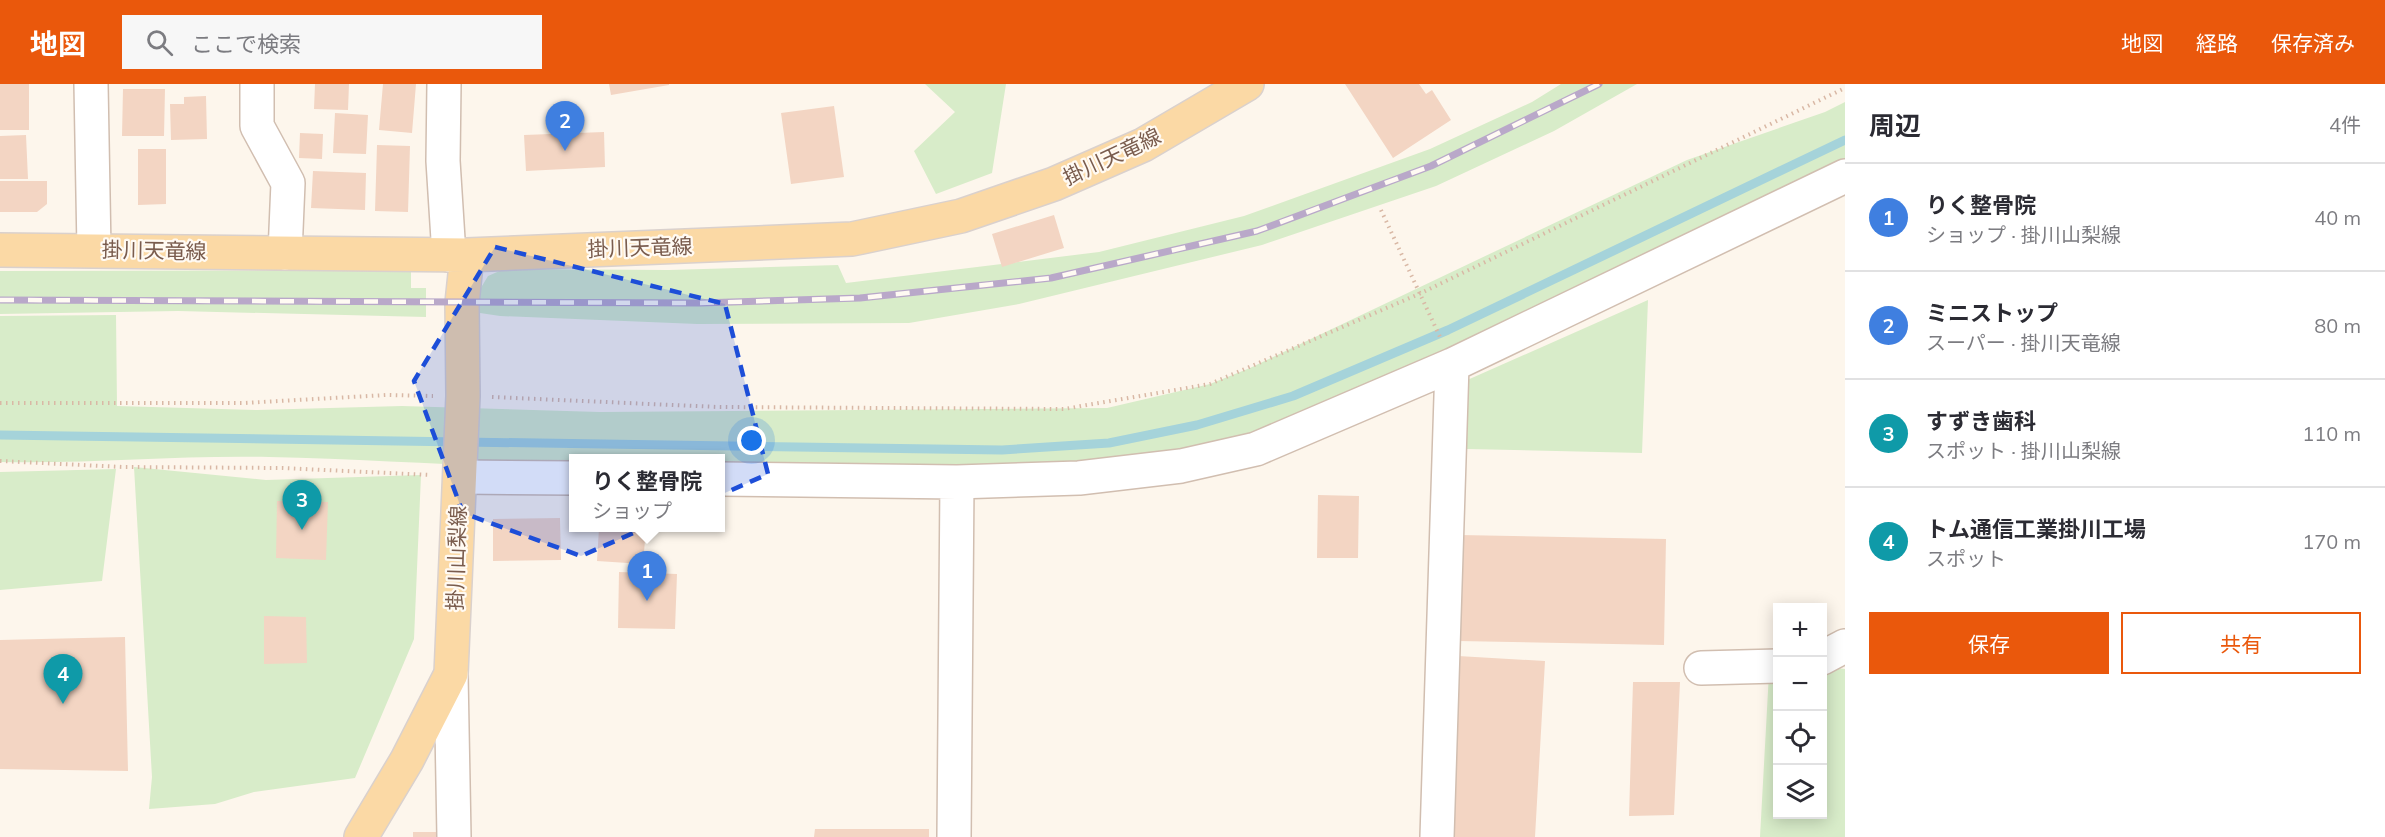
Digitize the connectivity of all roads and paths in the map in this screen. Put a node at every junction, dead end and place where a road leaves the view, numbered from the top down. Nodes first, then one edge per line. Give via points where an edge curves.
1 (92, 84) edge
2 (257, 84) edge
3 (444, 84) edge
4 (1246, 84) edge
5 (1845, 88) edge
6 (1845, 176) edge
7 (1381, 210) dead end
8 (0, 250) edge
9 (94, 250) junction
10 (285, 253) junction
11 (458, 255) junction
12 (1420, 296) junction
13 (1446, 351) junction
14 (462, 399) junction
15 (0, 403) edge
16 (0, 461) edge
17 (460, 472) junction
18 (569, 478) edge
19 (725, 479) edge
20 (957, 482) junction
21 (1845, 646) edge
22 (1824, 657) edge
23 (1773, 666) edge
24 (1701, 668) dead end
25 (451, 674) junction
26 (361, 837) edge
27 (454, 837) edge
28 (954, 837) edge
29 (1437, 837) edge

1 - 9 street
2 - 10 street via 257,126 288,183
3 - 11 street via 443,161
4 - 11 main road, 掛川天竜線 via 1143,145 1053,184 962,216 852,239
5 - 12 path
6 - 13 street
7 - 12 path
8 - 9 main road, 掛川天竜線
9 - 10 main road, 掛川天竜線
10 - 11 main road, 掛川天竜線
11 - 14 main road, 掛川山梨線
12 - 13 path
12 - 14 path via 1210,384 1064,409 718,407
13 - 20 street via 1256,449 1181,466 1079,478
13 - 29 street
14 - 15 path via 386,395 244,403
14 - 17 main road, 掛川山梨線
16 - 17 path
17 - 18 street
17 - 25 main road, 掛川山梨線
19 - 20 street
20 - 28 street
21 - 22 street
23 - 24 street
25 - 26 main road, 掛川山梨線 via 407,760
25 - 27 street

